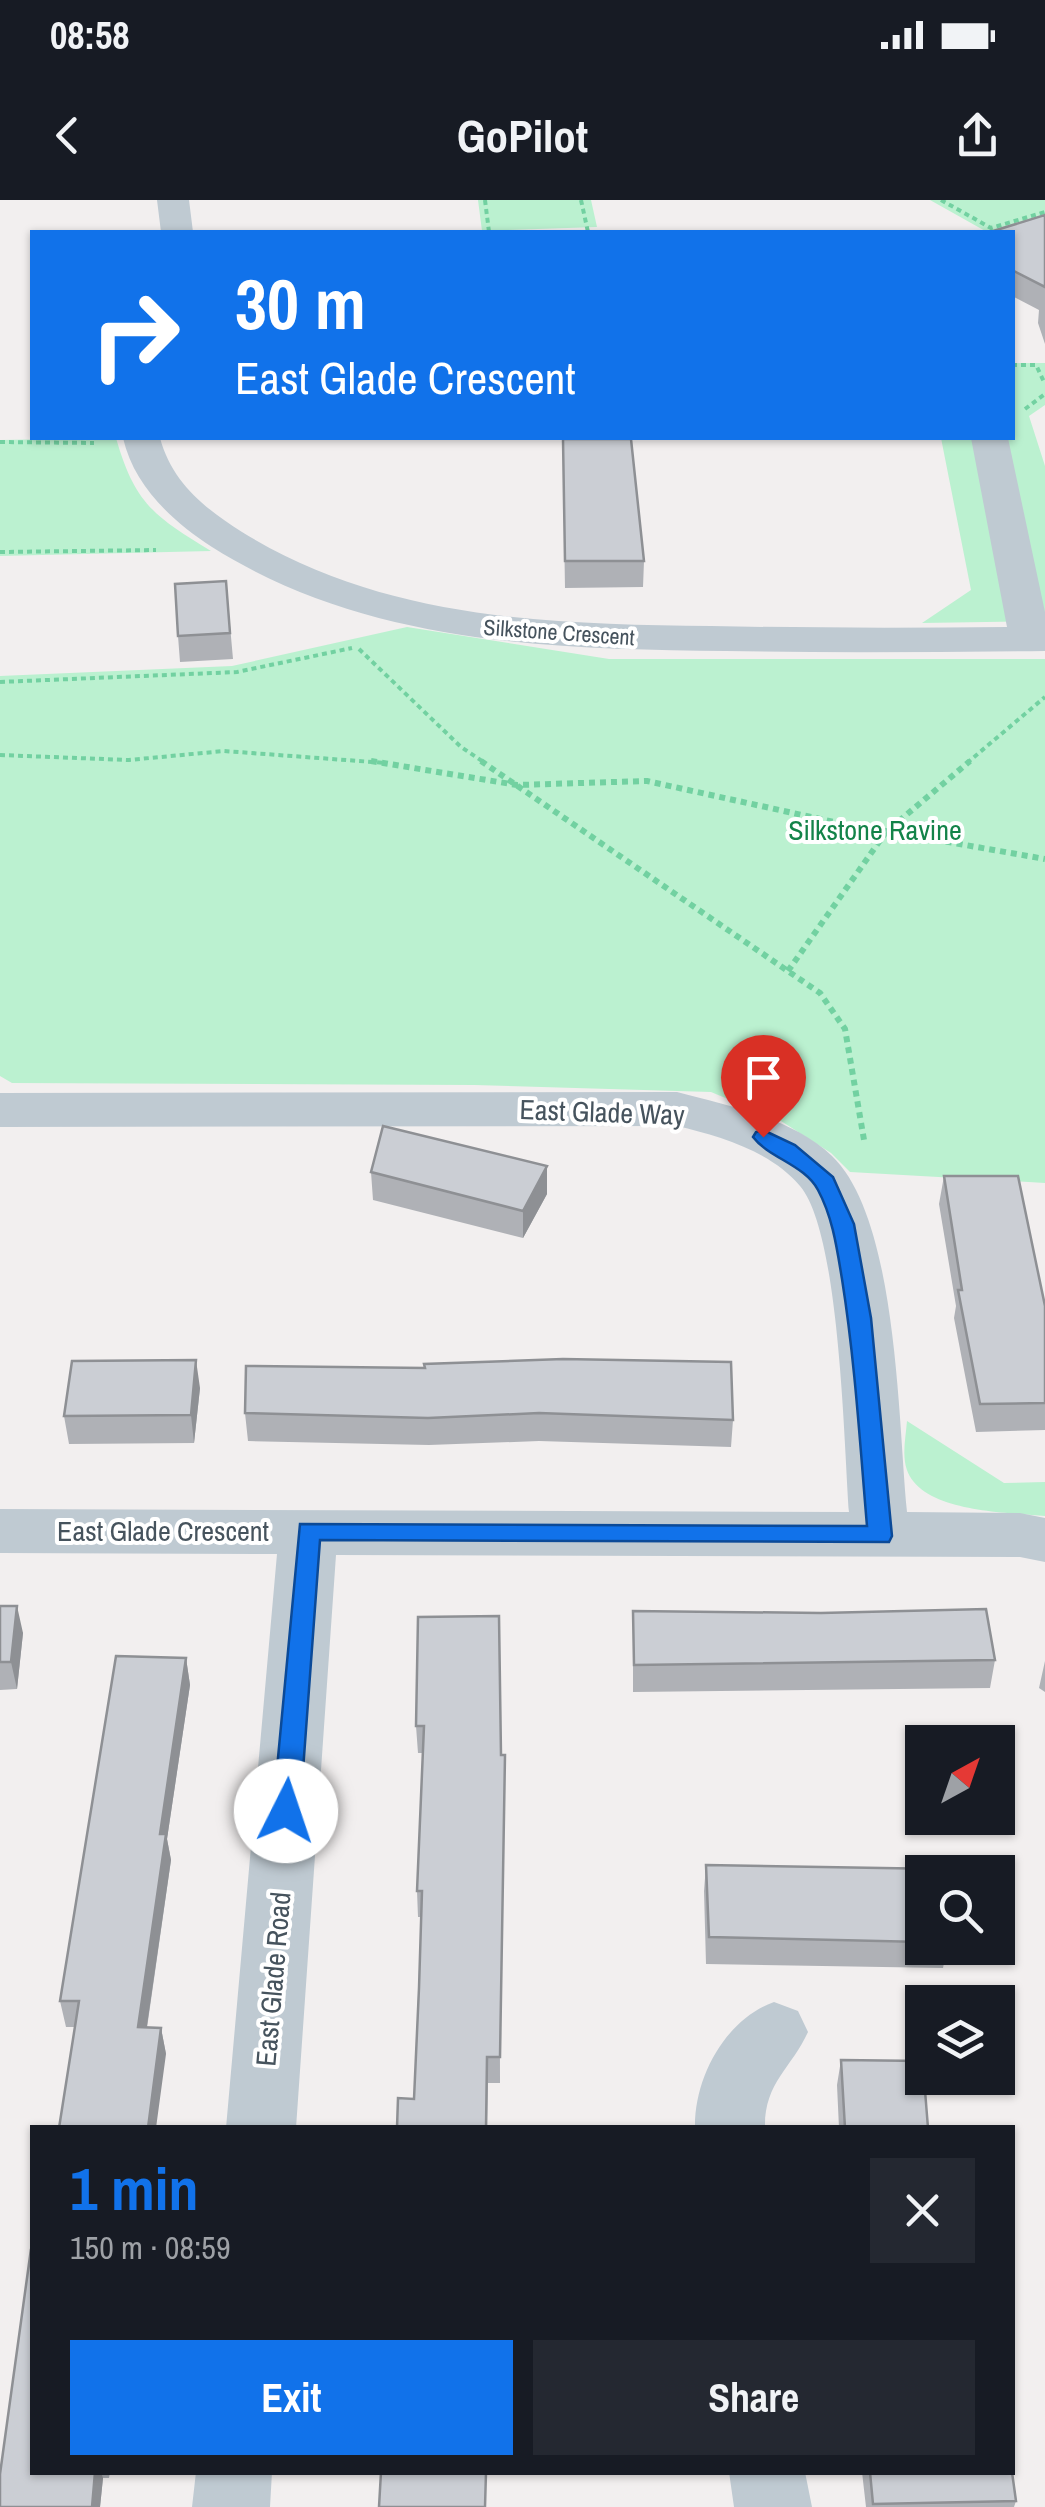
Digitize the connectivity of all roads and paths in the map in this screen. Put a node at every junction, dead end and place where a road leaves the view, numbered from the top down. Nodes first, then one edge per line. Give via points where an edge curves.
1 (172, 200) edge
2 (485, 200) edge
3 (581, 200) edge
4 (941, 200) edge
5 (1045, 212) edge
6 (177, 230) edge
7 (490, 230) edge
8 (588, 230) edge
9 (1015, 365) edge
10 (1045, 384) edge
11 (142, 440) edge
12 (990, 440) edge
13 (0, 442) edge
14 (237, 548) junction
15 (0, 552) edge
16 (344, 596) junction
17 (460, 624) junction
18 (1037, 640) edge
19 (356, 647) junction
20 (0, 682) edge
21 (1045, 697) edge
22 (0, 755) edge
23 (517, 784) junction
24 (886, 832) junction
25 (1045, 859) edge
26 (788, 971) junction
27 (0, 1110) edge
28 (866, 1155) dead end
29 (0, 1531) edge
30 (308, 1531) junction
31 (880, 1536) junction
32 (1045, 1540) edge
33 (774, 2032) dead end
34 (262, 2125) edge
35 (730, 2125) edge
36 (234, 2475) edge
37 (768, 2475) edge
38 (232, 2507) edge
39 (774, 2507) edge

1 - 6 street
2 - 7 path
3 - 8 path
4 - 5 path via 991,228
9 - 10 path via 1036,365
11 - 13 path
11 - 14 street, Silkstone Crescent via 179,502
12 - 18 street
14 - 15 path
14 - 16 street, Silkstone Crescent
16 - 17 street, Silkstone Crescent
16 - 19 path
17 - 18 street, Silkstone Crescent via 615,638
17 - 19 path
19 - 20 path via 236,672
19 - 23 path via 462,747
21 - 24 path
22 - 23 path via 129,760 224,751 367,760
23 - 24 path via 647,781
23 - 26 path
24 - 25 path
24 - 26 path
26 - 28 path via 820,993 845,1029
27 - 31 street, East Glade Way via 677,1110 739,1124 826,1182 844,1224 860,1318
29 - 30 street, East Glade Crescent
30 - 31 street, East Glade Crescent
30 - 34 street, East Glade Road
31 - 32 street, East Glade Crescent
33 - 35 street via 738,2072
36 - 38 street
37 - 39 street

